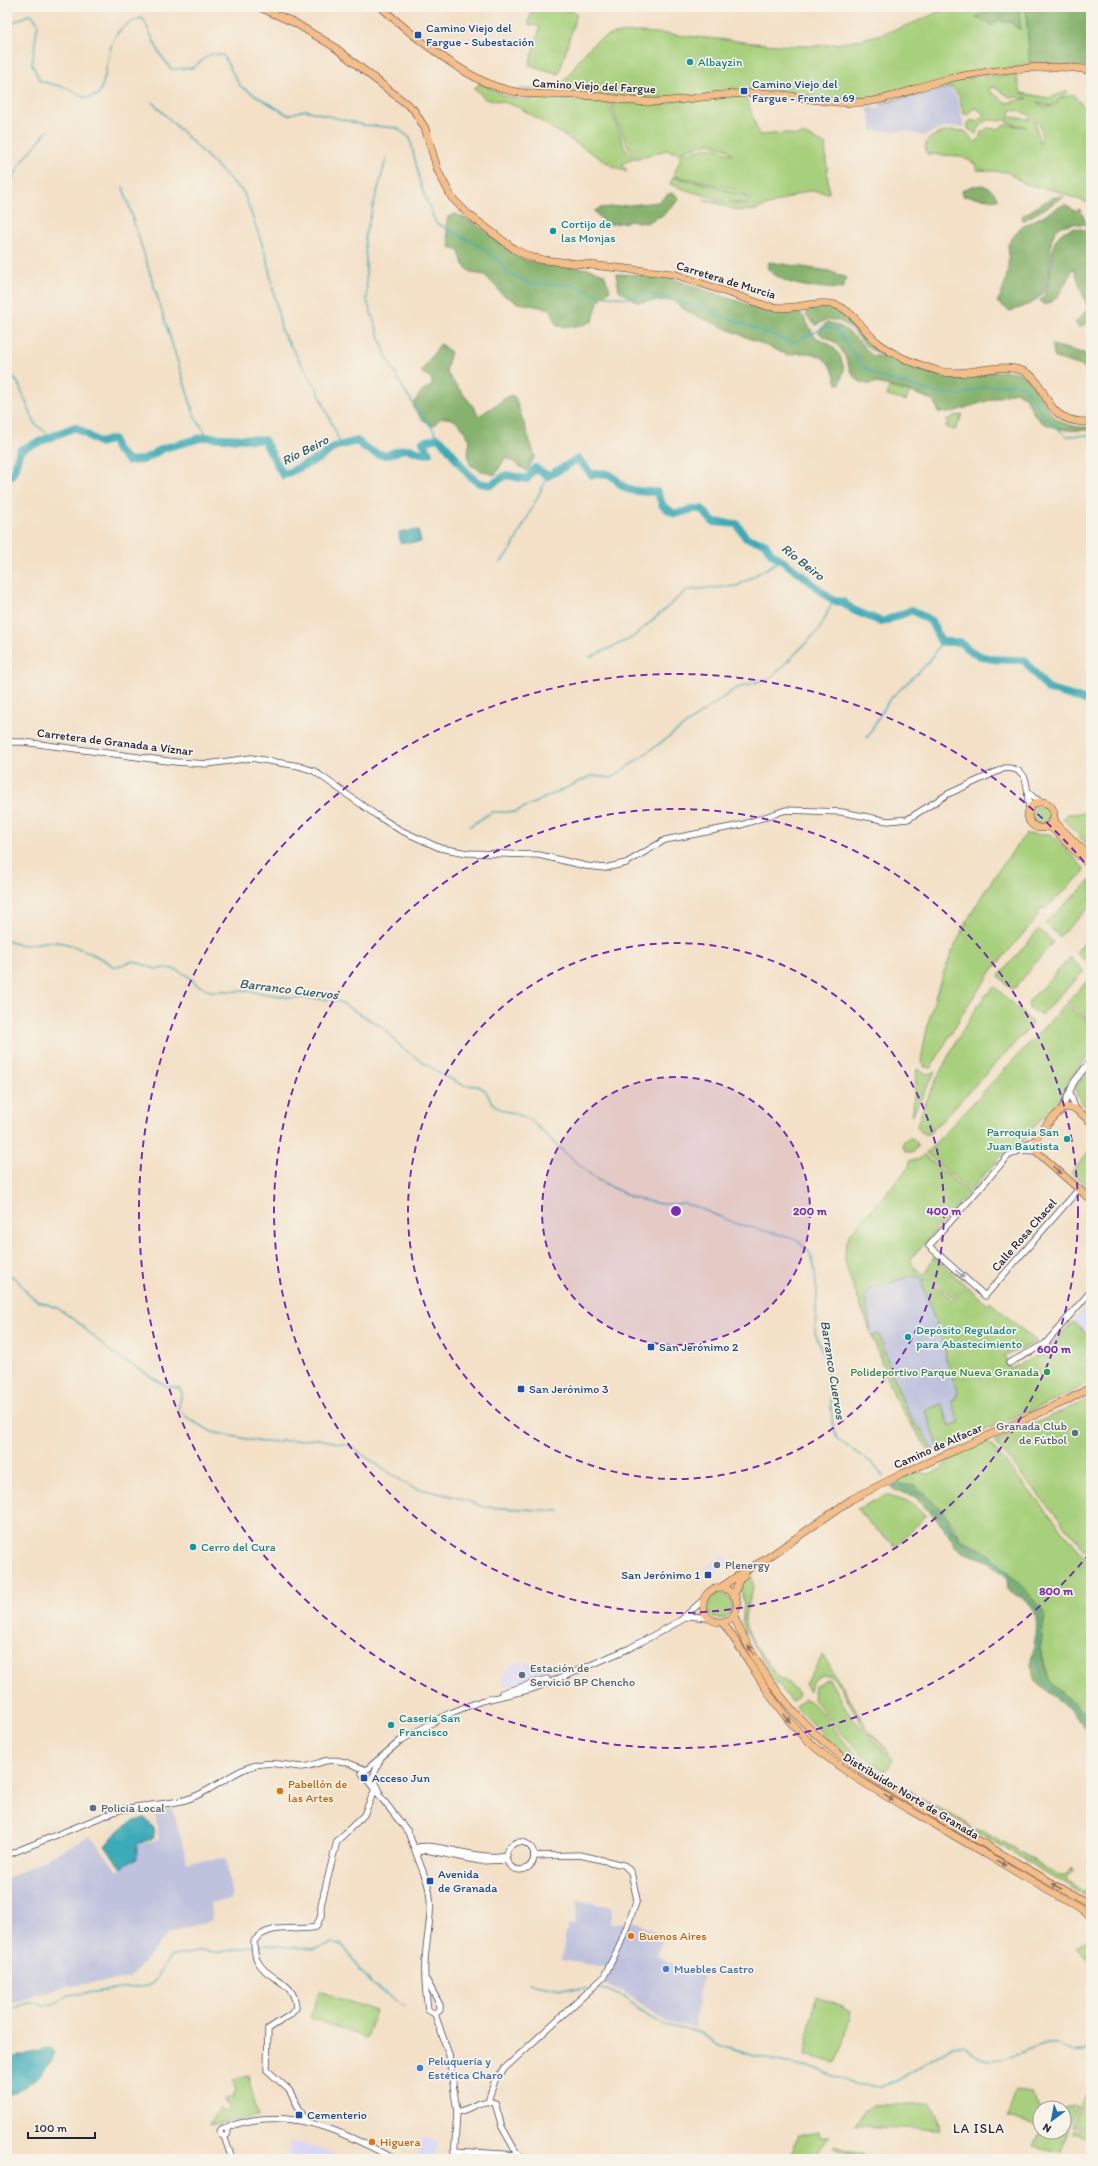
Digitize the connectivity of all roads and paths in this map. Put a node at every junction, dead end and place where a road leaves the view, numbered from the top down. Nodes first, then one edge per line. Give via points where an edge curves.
1 (259, 7) edge
2 (381, 7) edge
3 (1091, 72) edge
4 (1091, 422) edge
5 (7, 742) edge
6 (1028, 792) junction
7 (1040, 801) junction
8 (1029, 808) junction
9 (1054, 818) junction
10 (1048, 826) junction
11 (1091, 858) edge
12 (1091, 867) edge
13 (1091, 1060) edge
14 (1070, 1093) junction
15 (1075, 1108) junction
16 (1062, 1109) junction
17 (1091, 1122) edge
18 (1036, 1139) junction
19 (1020, 1150) junction
20 (1036, 1151) junction
21 (1079, 1189) junction
22 (1091, 1200) edge
23 (1091, 1291) edge
24 (1009, 1363) dead end
25 (1091, 1387) edge
26 (746, 1572) junction
27 (720, 1588) junction
28 (734, 1596) junction
29 (703, 1600) junction
30 (734, 1615) junction
31 (708, 1618) junction
32 (682, 1619) junction
33 (723, 1623) junction
34 (369, 1774) junction
35 (375, 1789) junction
36 (381, 1796) junction
37 (416, 1850) junction
38 (7, 1855) edge
39 (534, 1856) junction
40 (507, 1857) junction
41 (1091, 1905) edge
42 (1091, 1915) edge
43 (424, 1975) junction
44 (437, 2003) junction
45 (429, 2005) junction
46 (435, 2014) junction
47 (488, 2101) junction
48 (457, 2112) junction
49 (306, 2121) junction
50 (454, 2151) junction
51 (519, 2157) edge
52 (232, 2159) edge
53 (395, 2159) edge
54 (454, 2159) edge

1 - 4 main road, Carretera de Murcia via 295,23 333,46 413,109 425,128 438,171 452,198 468,214 522,253 544,260 674,274 767,306 781,308 835,305 852,316 877,342 896,354 947,373 1004,368 1025,371 1036,381 1047,401 1058,413 1073,421
2 - 3 main road, Camino Viejo del Fargue via 428,46 480,79 503,89 523,93 589,95 652,102 753,93 851,103 889,98 962,76 1059,67 1081,68
5 - 6 street, Carretera de Granada a Víznar via 176,762 207,764 251,758 299,766 314,771 376,816 400,830 440,848 467,853 550,856 595,867 626,863 665,840 742,825 786,810 842,812 888,821 908,819 948,794 1005,768 1014,768 1021,772 1027,783
6 - 7 street
6 - 8 street
7 - 8 main road
7 - 9 main road via 1052,806
8 - 10 main road via 1027,816 1030,823 1038,828
9 - 10 main road
9 - 11 main road
10 - 12 main road
13 - 14 street via 1077,1076
14 - 15 street
14 - 16 street
15 - 16 main road
15 - 17 main road
16 - 18 main road
18 - 19 street
18 - 20 main road
19 - 20 street
19 -> 21 street, Calle Rosa Chacel via 1008,1156 929,1246 985,1296
20 -> 21 main road
21 - 22 main road
23 - 24 street via 1045,1344
25 - 26 main road, Camino de Alfacar via 1066,1401 881,1484 839,1507
26 - 27 main road, Camino de Alfacar
26 - 28 main road via 739,1580
27 - 28 main road via 726,1589
27 - 29 main road via 708,1592
28 - 30 main road via 737,1605
29 - 31 main road via 703,1610
29 - 32 street
30 - 33 main road
41 -> 30 main road, Distribuidor Norte de Granada via 888,1788 829,1748 809,1730 775,1690 738,1628
31 - 32 street via 695,1616
31 - 33 main road
32 - 34 street via 630,1648 561,1677 514,1689 436,1719 400,1741
33 -> 42 main road, Distribuidor Norte de Granada via 781,1710 801,1734 822,1753 886,1796
34 - 35 street
34 - 36 street
34 - 38 street via 345,1762 332,1760 307,1767 259,1764 246,1768 193,1797 130,1807
35 - 36 street
35 - 49 street via 364,1815 337,1841 316,1927 270,1930 260,1933 254,1941 254,1953 263,1969 291,1990 296,1998 296,2008 268,2029 267,2070 288,2090
36 - 37 street via 408,1832
37 - 40 street via 481,1861
37 - 43 street via 430,1891
39 - 40 street via 530,1847 521,1843 512,1846
39 - 40 street via 532,1864 523,1870 514,1869
39 - 47 street via 580,1855 622,1864 631,1872 637,1900 619,1947 603,1978 504,2068 495,2080
43 - 44 street
43 - 45 street
44 - 45 street via 432,2002
44 - 46 street via 440,2010
45 - 46 street via 430,2012
46 - 48 street via 449,2055
47 - 48 street
47 - 51 street via 495,2103 502,2127
48 - 50 street
49 - 52 street via 261,2119 233,2125 226,2129 228,2133 224,2136
49 - 53 street
50 - 51 street
50 - 54 street

